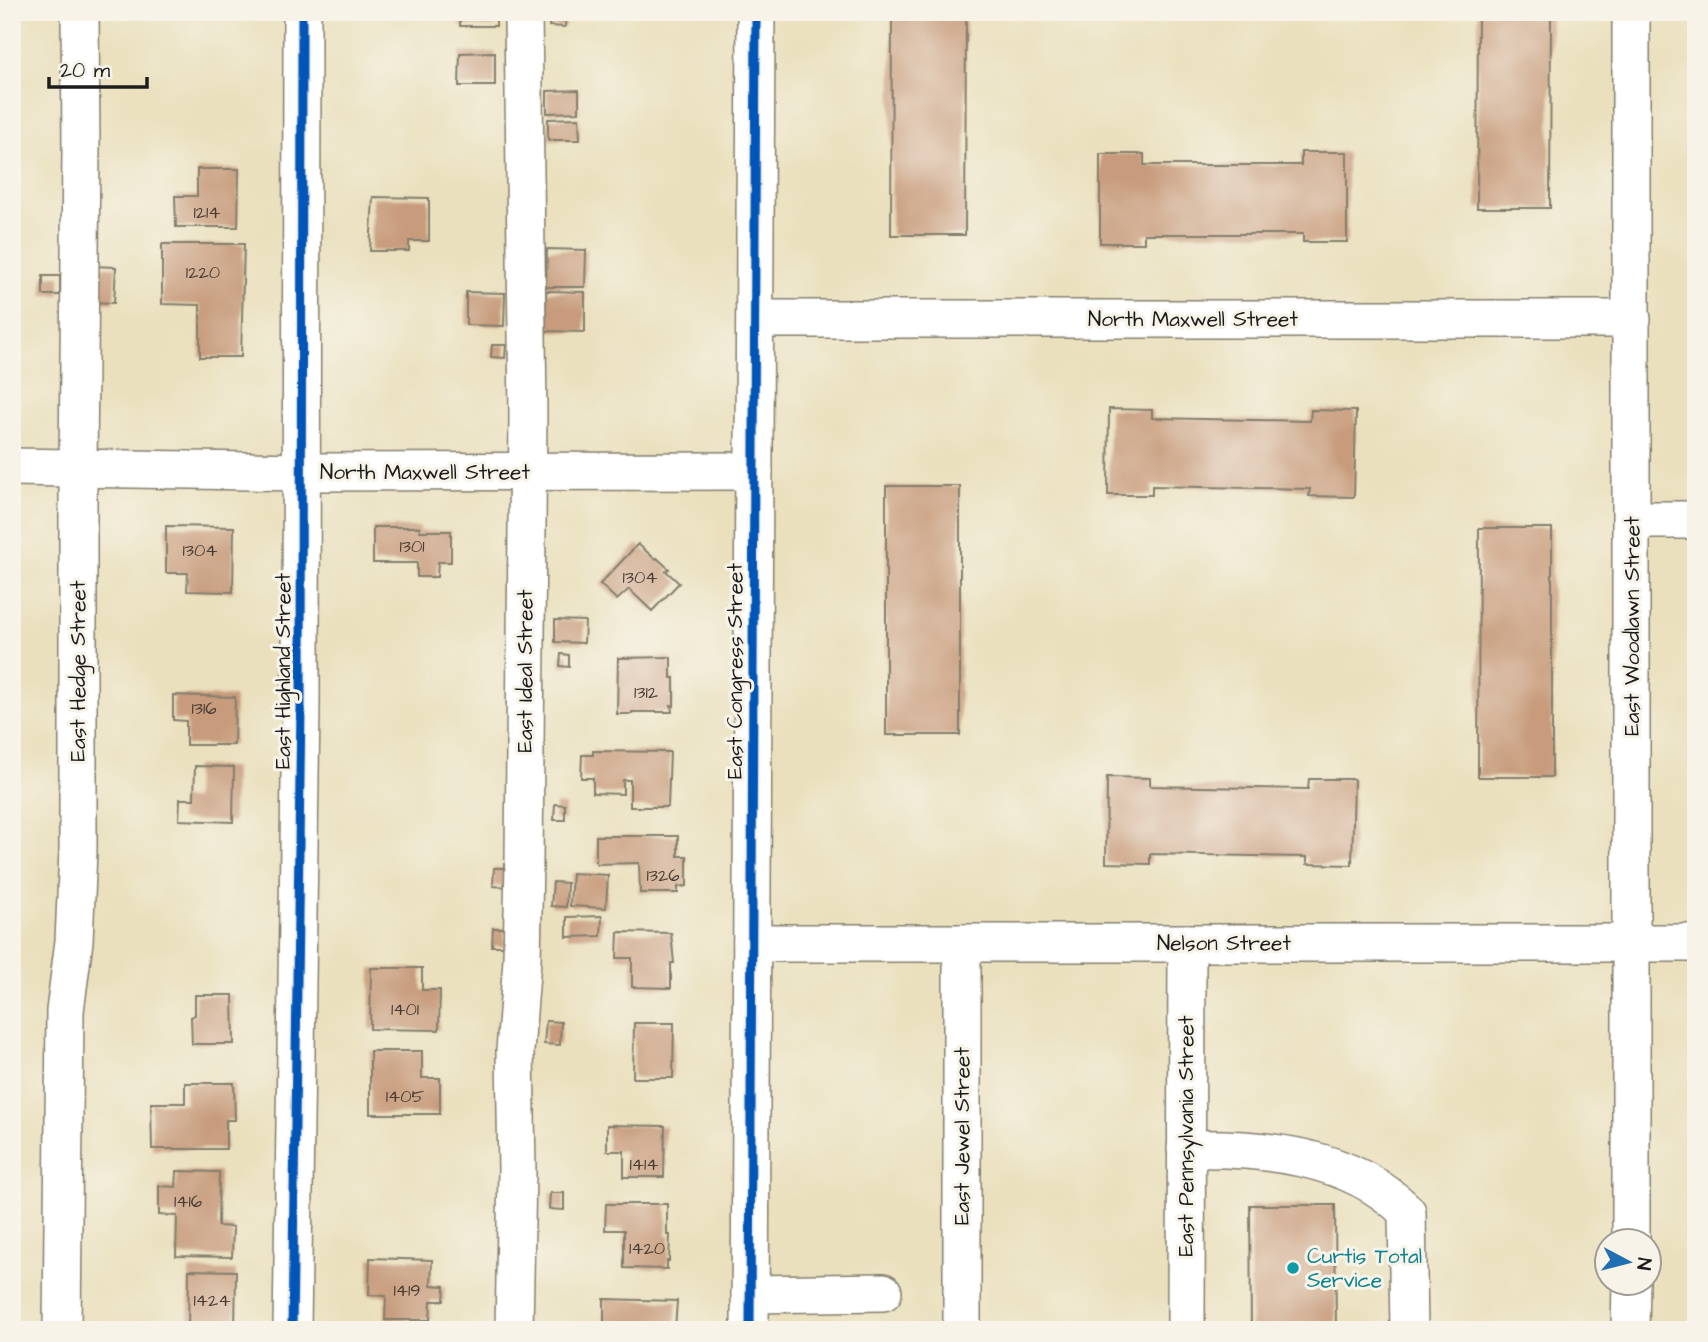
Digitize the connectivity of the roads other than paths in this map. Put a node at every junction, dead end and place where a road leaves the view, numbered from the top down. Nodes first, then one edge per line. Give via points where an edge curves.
1 (80, 12) edge
2 (302, 12) edge
3 (523, 12) edge
4 (756, 12) edge
5 (1631, 12) edge
6 (755, 319) junction
7 (1632, 319) junction
8 (12, 467) edge
9 (78, 467) junction
10 (526, 471) junction
11 (754, 471) junction
12 (301, 472) junction
13 (1632, 520) junction
14 (1696, 520) edge
15 (752, 943) junction
16 (962, 943) junction
17 (1186, 943) junction
18 (1632, 943) junction
19 (1696, 943) edge
20 (1186, 1149) junction
21 (1631, 1226) edge
22 (883, 1292) dead end
23 (750, 1294) junction
24 (1631, 1296) edge
25 (62, 1330) edge
26 (292, 1330) edge
27 (514, 1330) edge
28 (750, 1330) edge
29 (962, 1330) edge
30 (1186, 1330) edge
31 (1409, 1330) edge
32 (1630, 1330) edge

1 - 9 street, East Hedge Street
2 - 12 street, East Highland Street
3 - 10 street, East Ideal Street
4 - 6 street, East Congress Street
5 - 7 street, East Woodlawn Street
6 - 7 street, North Maxwell Street
6 - 11 street, East Congress Street
7 - 13 street, East Woodlawn Street
8 - 9 street, North Maxwell Street
9 - 12 street, North Maxwell Street
9 - 25 street, East Hedge Street via 78,851 65,1011
10 - 11 street, North Maxwell Street
10 - 12 street, North Maxwell Street
10 - 27 street, East Ideal Street
11 - 15 street, East Congress Street
12 - 26 street, East Highland Street
13 - 14 street
13 - 18 street, East Woodlawn Street
15 - 16 street, Nelson Street
15 - 23 street, East Congress Street
16 - 17 street, Nelson Street
16 - 29 street, East Jewel Street
17 - 18 street, Nelson Street
17 - 20 street, East Pennsylvania Street
18 - 19 street, Nelson Street
18 - 21 street, East Woodlawn Street
20 - 30 street, East Pennsylvania Street
20 - 31 street via 1227,1148 1302,1157 1329,1164 1389,1194 1407,1212
22 - 23 street
23 - 28 street, East Congress Street
24 - 32 street

